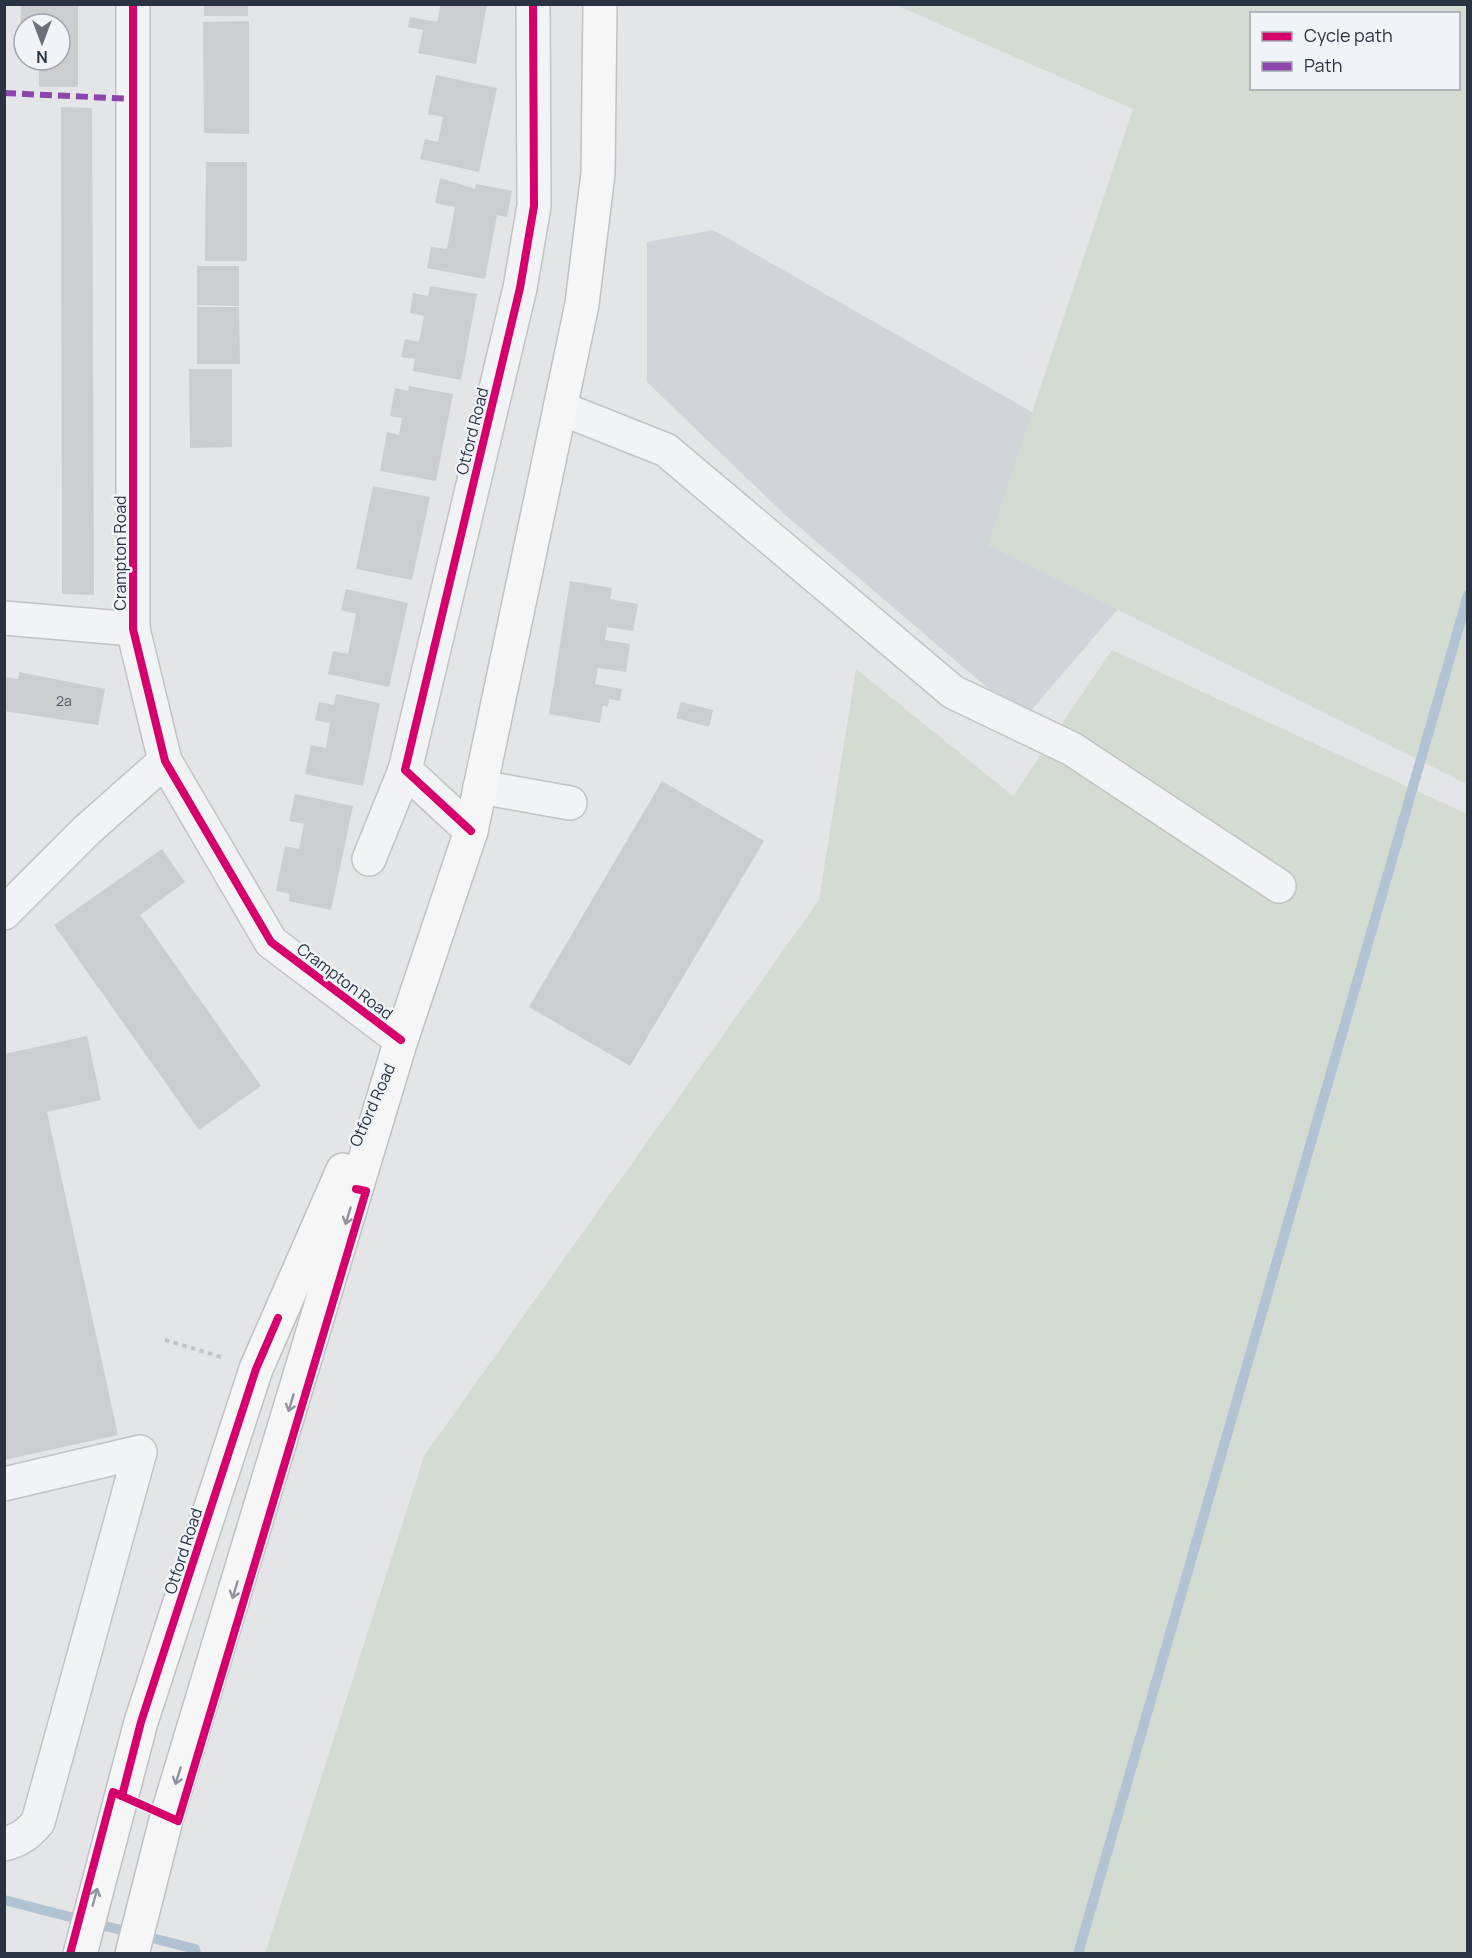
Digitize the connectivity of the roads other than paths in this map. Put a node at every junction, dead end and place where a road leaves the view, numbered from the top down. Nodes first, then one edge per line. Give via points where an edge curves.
1 (133, 4) edge
2 (533, 4) edge
3 (600, 4) edge
4 (560, 408) junction
5 (4, 618) edge
6 (134, 629) junction
7 (165, 761) junction
8 (405, 770) junction
9 (480, 787) junction
10 (570, 803) dead end
11 (471, 831) junction
12 (369, 860) dead end
13 (1279, 886) dead end
14 (4, 913) edge
15 (401, 1040) junction
16 (4, 1484) edge
17 (4, 1844) edge
18 (80, 1953) edge
19 (132, 1953) edge

1 - 6 street, Crampton Road
2 - 8 street, Otford Road via 534,206 520,288
3 - 4 main road, Otford Road via 598,173 582,304
4 - 9 main road, Otford Road
4 - 13 street via 666,450 952,692 1072,749
5 - 6 street
6 - 7 street, Crampton Road
7 - 14 street via 87,830
7 - 15 street, Crampton Road via 271,942
8 - 11 street
8 - 12 street, Otford Road
9 - 10 street
9 - 11 main road, Otford Road
11 - 15 main road, Otford Road
18 -> 15 main road, Otford Road via 141,1722 256,1369
15 -> 19 main road, Otford Road via 166,1816
16 - 17 street via 140,1452 38,1822 29,1833

